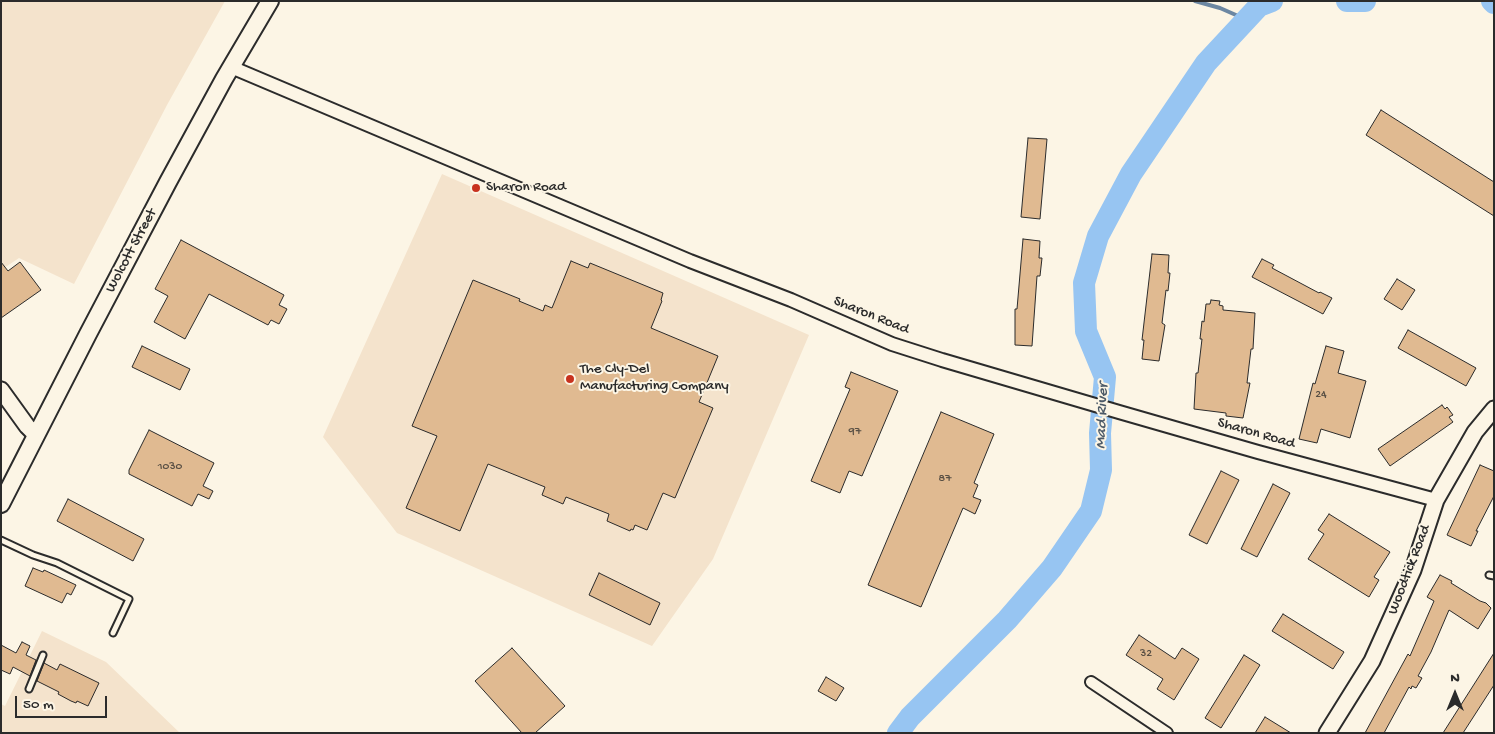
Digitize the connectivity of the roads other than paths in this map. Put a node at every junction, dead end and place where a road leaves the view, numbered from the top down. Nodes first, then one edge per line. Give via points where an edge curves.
1 (270, 1) edge
2 (231, 67) junction
3 (1, 390) edge
4 (1494, 410) edge
5 (36, 435) junction
6 (1436, 500) junction
7 (1, 504) edge
8 (1, 540) edge
9 (113, 633) dead end
10 (43, 655) dead end
11 (1091, 682) dead end
12 (29, 689) dead end
13 (1167, 733) edge
14 (1327, 733) edge

1 - 2 main road, Wolcott Street
2 - 5 main road, Wolcott Street
2 - 6 street, Sharon Road via 892,344 1119,412
3 - 5 main road
4 - 6 main road, Woodtick Road via 1475,432
5 - 7 main road, Wolcott Street
6 - 14 main road, Woodtick Road via 1413,570 1372,661
8 - 9 lane via 57,562 129,599
10 - 12 lane
11 - 13 street

